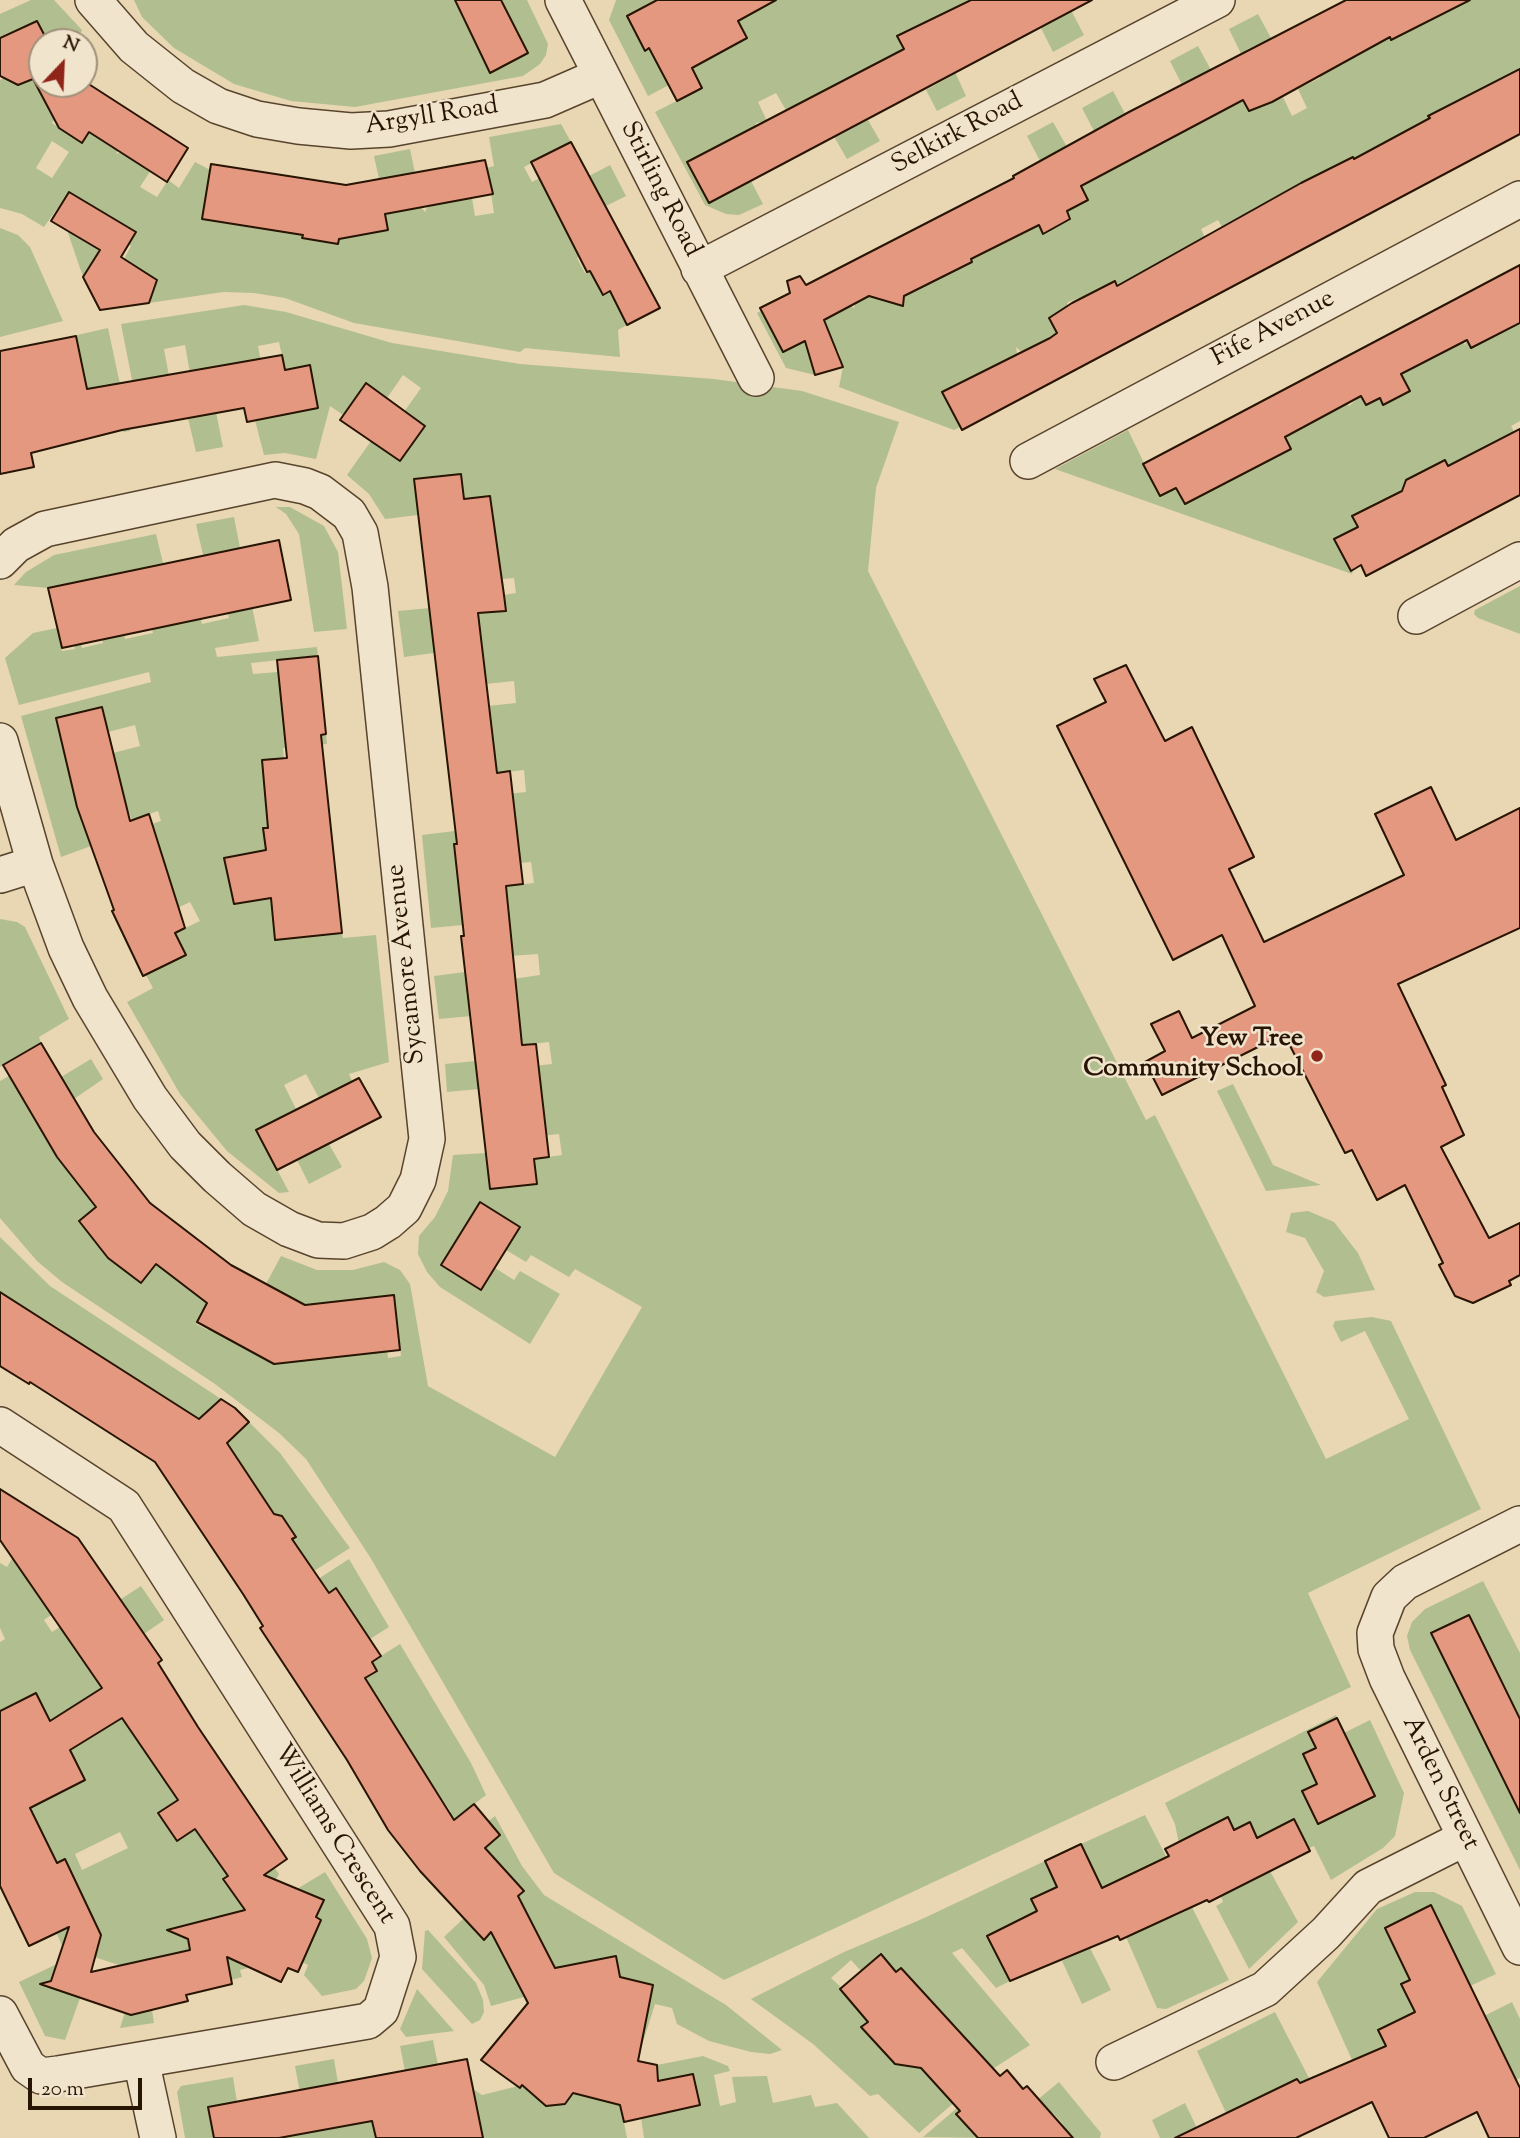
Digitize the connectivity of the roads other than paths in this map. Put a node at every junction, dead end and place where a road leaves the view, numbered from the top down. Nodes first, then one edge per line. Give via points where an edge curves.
1 (93, 0) edge
2 (563, 0) edge
3 (1217, 0) edge
4 (600, 76) junction
5 (1520, 198) edge
6 (699, 269) junction
7 (756, 379) dead end
8 (1028, 461) dead end
9 (1520, 560) edge
10 (0, 561) edge
11 (1416, 616) dead end
12 (0, 741) edge
13 (35, 864) junction
14 (0, 876) edge
15 (0, 1425) edge
16 (1520, 1524) edge
17 (1465, 1838) junction
18 (1520, 1947) edge
19 (0, 2014) edge
20 (141, 2060) junction
21 (1114, 2062) dead end
22 (158, 2138) edge

1 - 4 street, Argyll Road via 134,47 183,86 218,106 298,127 389,129 545,100
2 - 4 street, Stirling Road
3 - 6 street, Selkirk Road
4 - 6 street, Stirling Road
5 - 8 street, Fife Avenue
6 - 7 street, Stirling Road
9 - 11 street
10 - 13 street, Sycamore Avenue via 16,545 45,529 275,480 317,491 349,514 360,533 370,587 427,1139 418,1180 404,1208 372,1232 344,1241 318,1240 289,1230 254,1209 217,1177 150,1098 105,1024 66,948
12 - 13 street, Sycamore Avenue
13 - 14 street
15 - 20 street, Williams Crescent via 124,1506 397,1939 392,1984 381,2010 368,2021
16 - 17 street, Arden Street via 1405,1582 1389,1597 1380,1617 1376,1649 1387,1678
17 - 18 street, Arden Street
17 - 21 street via 1368,1887 1265,1989
19 - 20 street, Williams Crescent via 28,2067 41,2076
20 - 22 street

